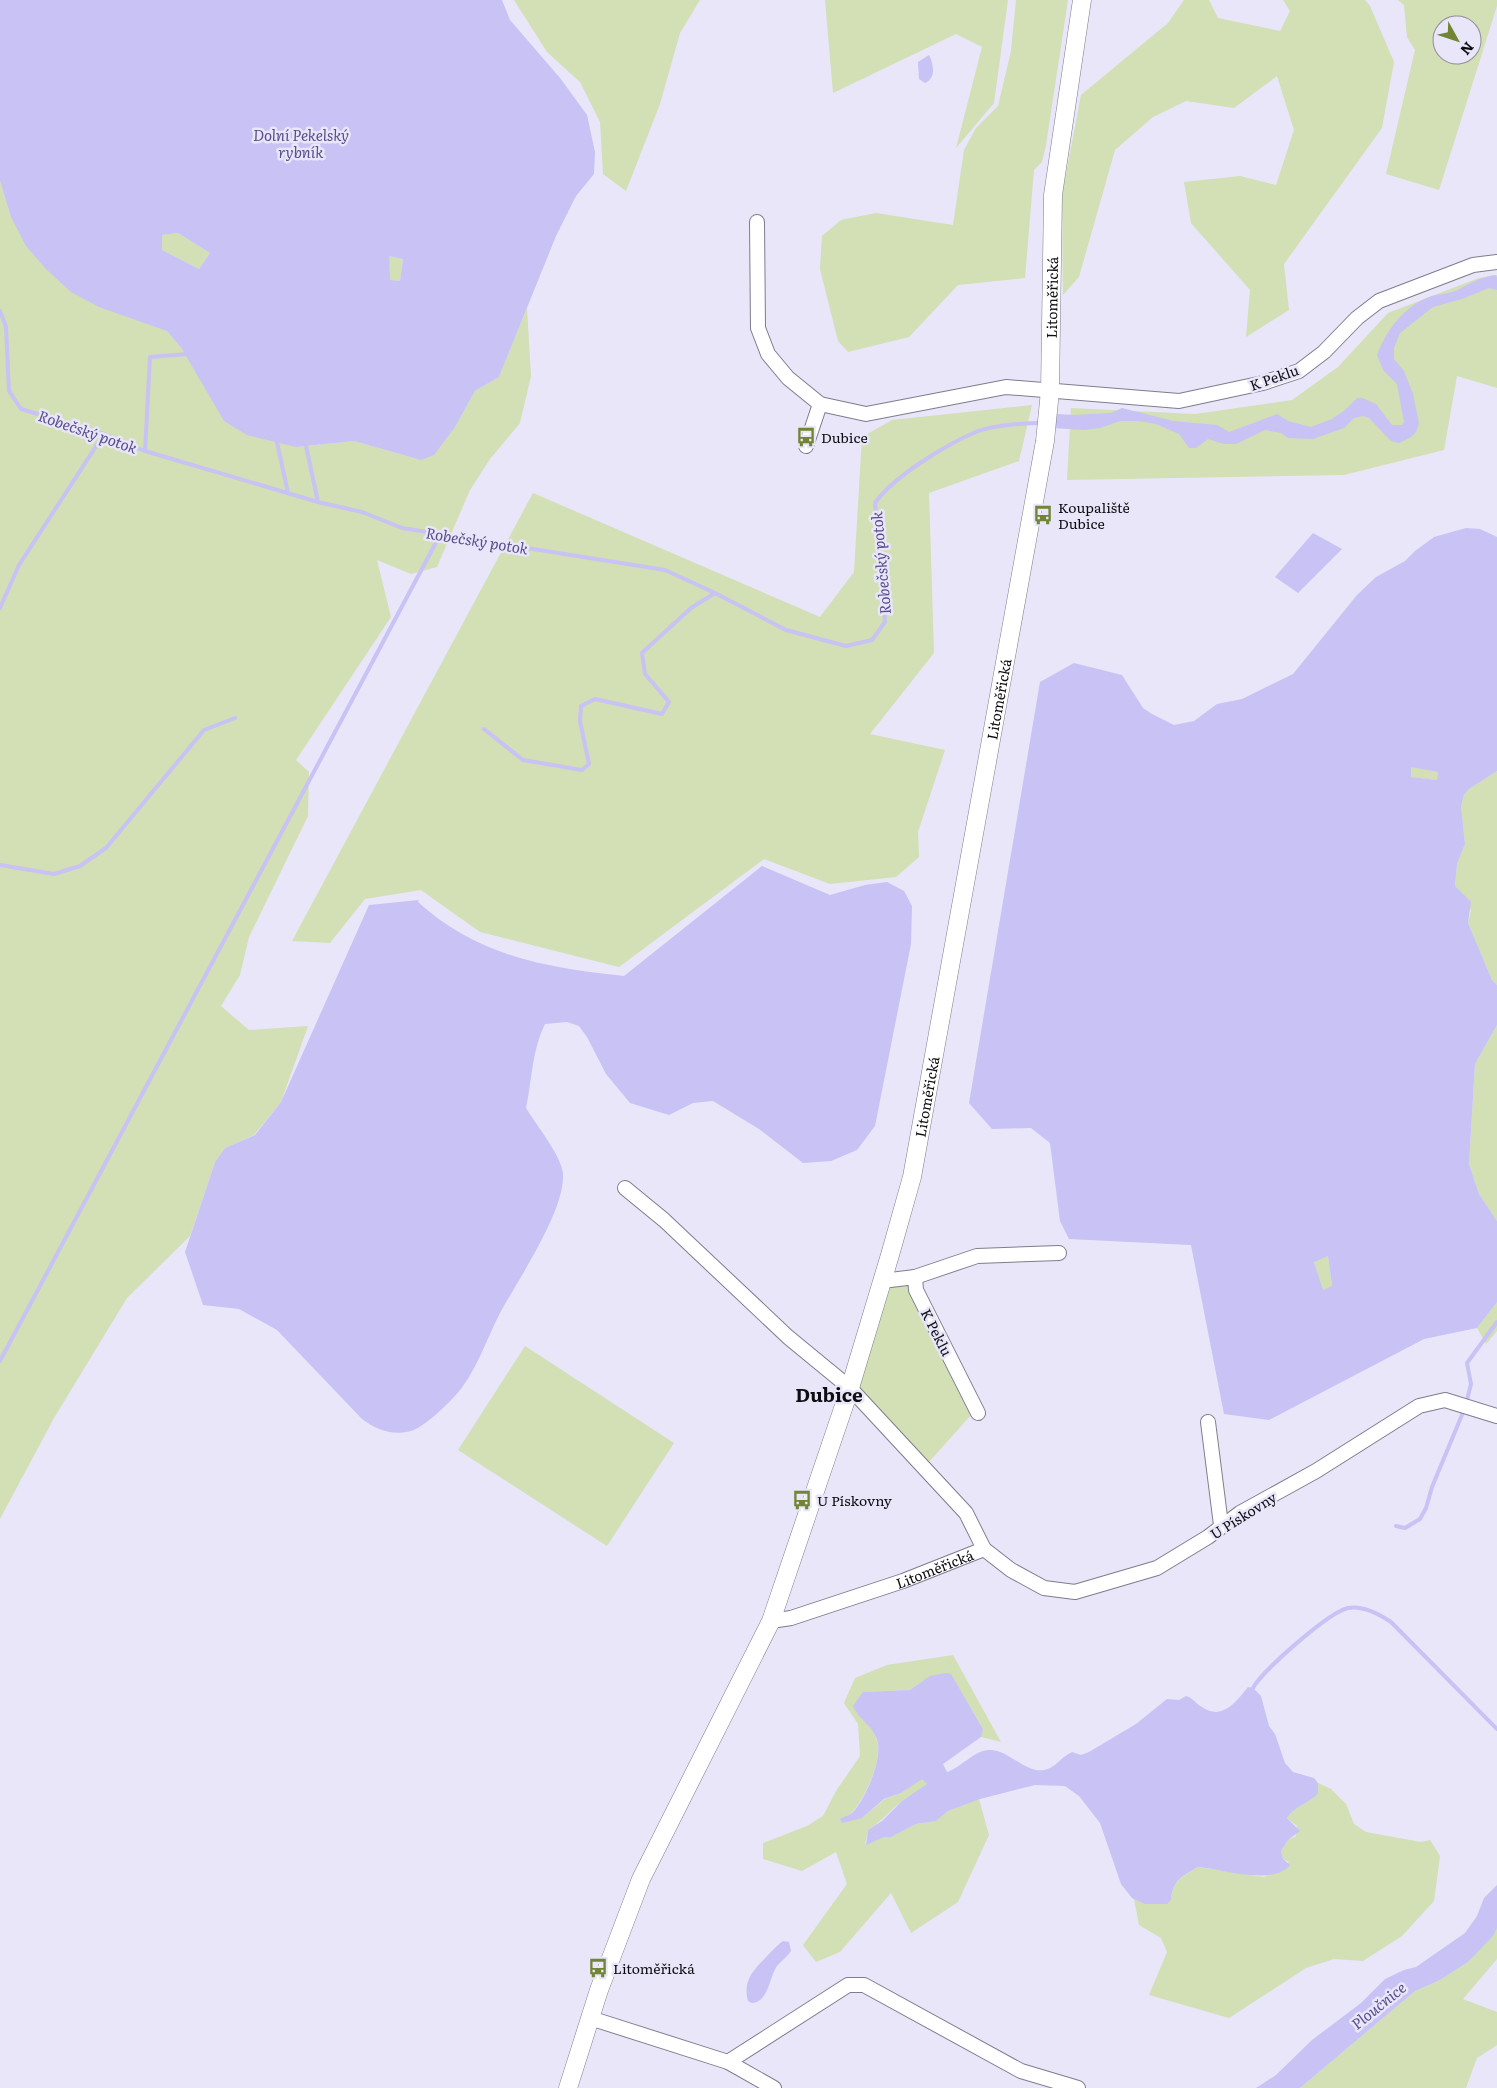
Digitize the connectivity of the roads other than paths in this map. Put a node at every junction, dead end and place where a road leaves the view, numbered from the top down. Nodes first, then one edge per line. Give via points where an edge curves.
1 (1082, 0) edge
2 (757, 222) dead end
3 (1497, 262) edge
4 (1050, 398) junction
5 (820, 404) junction
6 (806, 446) dead end
7 (625, 1188) dead end
8 (1059, 1253) dead end
9 (914, 1278) junction
10 (882, 1281) junction
11 (850, 1388) junction
12 (978, 1413) dead end
13 (1497, 1416) edge
14 (1208, 1422) dead end
15 (1221, 1525) junction
16 (984, 1550) junction
17 (771, 1621) junction
18 (590, 2018) junction
19 (728, 2062) junction
20 (568, 2088) edge
21 (774, 2088) edge
22 (1078, 2088) edge

1 - 4 street, Litoměřická via 1054,195
2 - 5 street via 758,328 768,354 788,378
3 - 4 street, K Peklu via 1473,265 1379,302 1299,371 1263,383 1179,401
4 - 5 street, K Peklu via 1006,387 866,414
4 - 10 street, Litoměřická via 1045,442 912,1177
5 - 6 street
7 - 11 street, Litoměřická via 664,1220 788,1337
8 - 9 street via 977,1256
9 - 10 street
9 - 12 street, K Peklu via 916,1290
10 - 11 street, Litoměřická
11 - 16 street, Litoměřická via 966,1513
11 - 17 street, Litoměřická
13 - 15 street, U Pískovny via 1445,1400 1419,1406 1316,1471
14 - 15 street
15 - 16 street, U Pískovny via 1208,1537 1157,1568 1075,1592 1044,1588
16 - 17 street, Litoměřická via 903,1581 791,1618
17 - 18 street, Litoměřická via 640,1879
18 - 19 street
18 - 20 street, Litoměřická
19 - 21 street
19 - 22 street via 848,1985 864,1985 1021,2070

